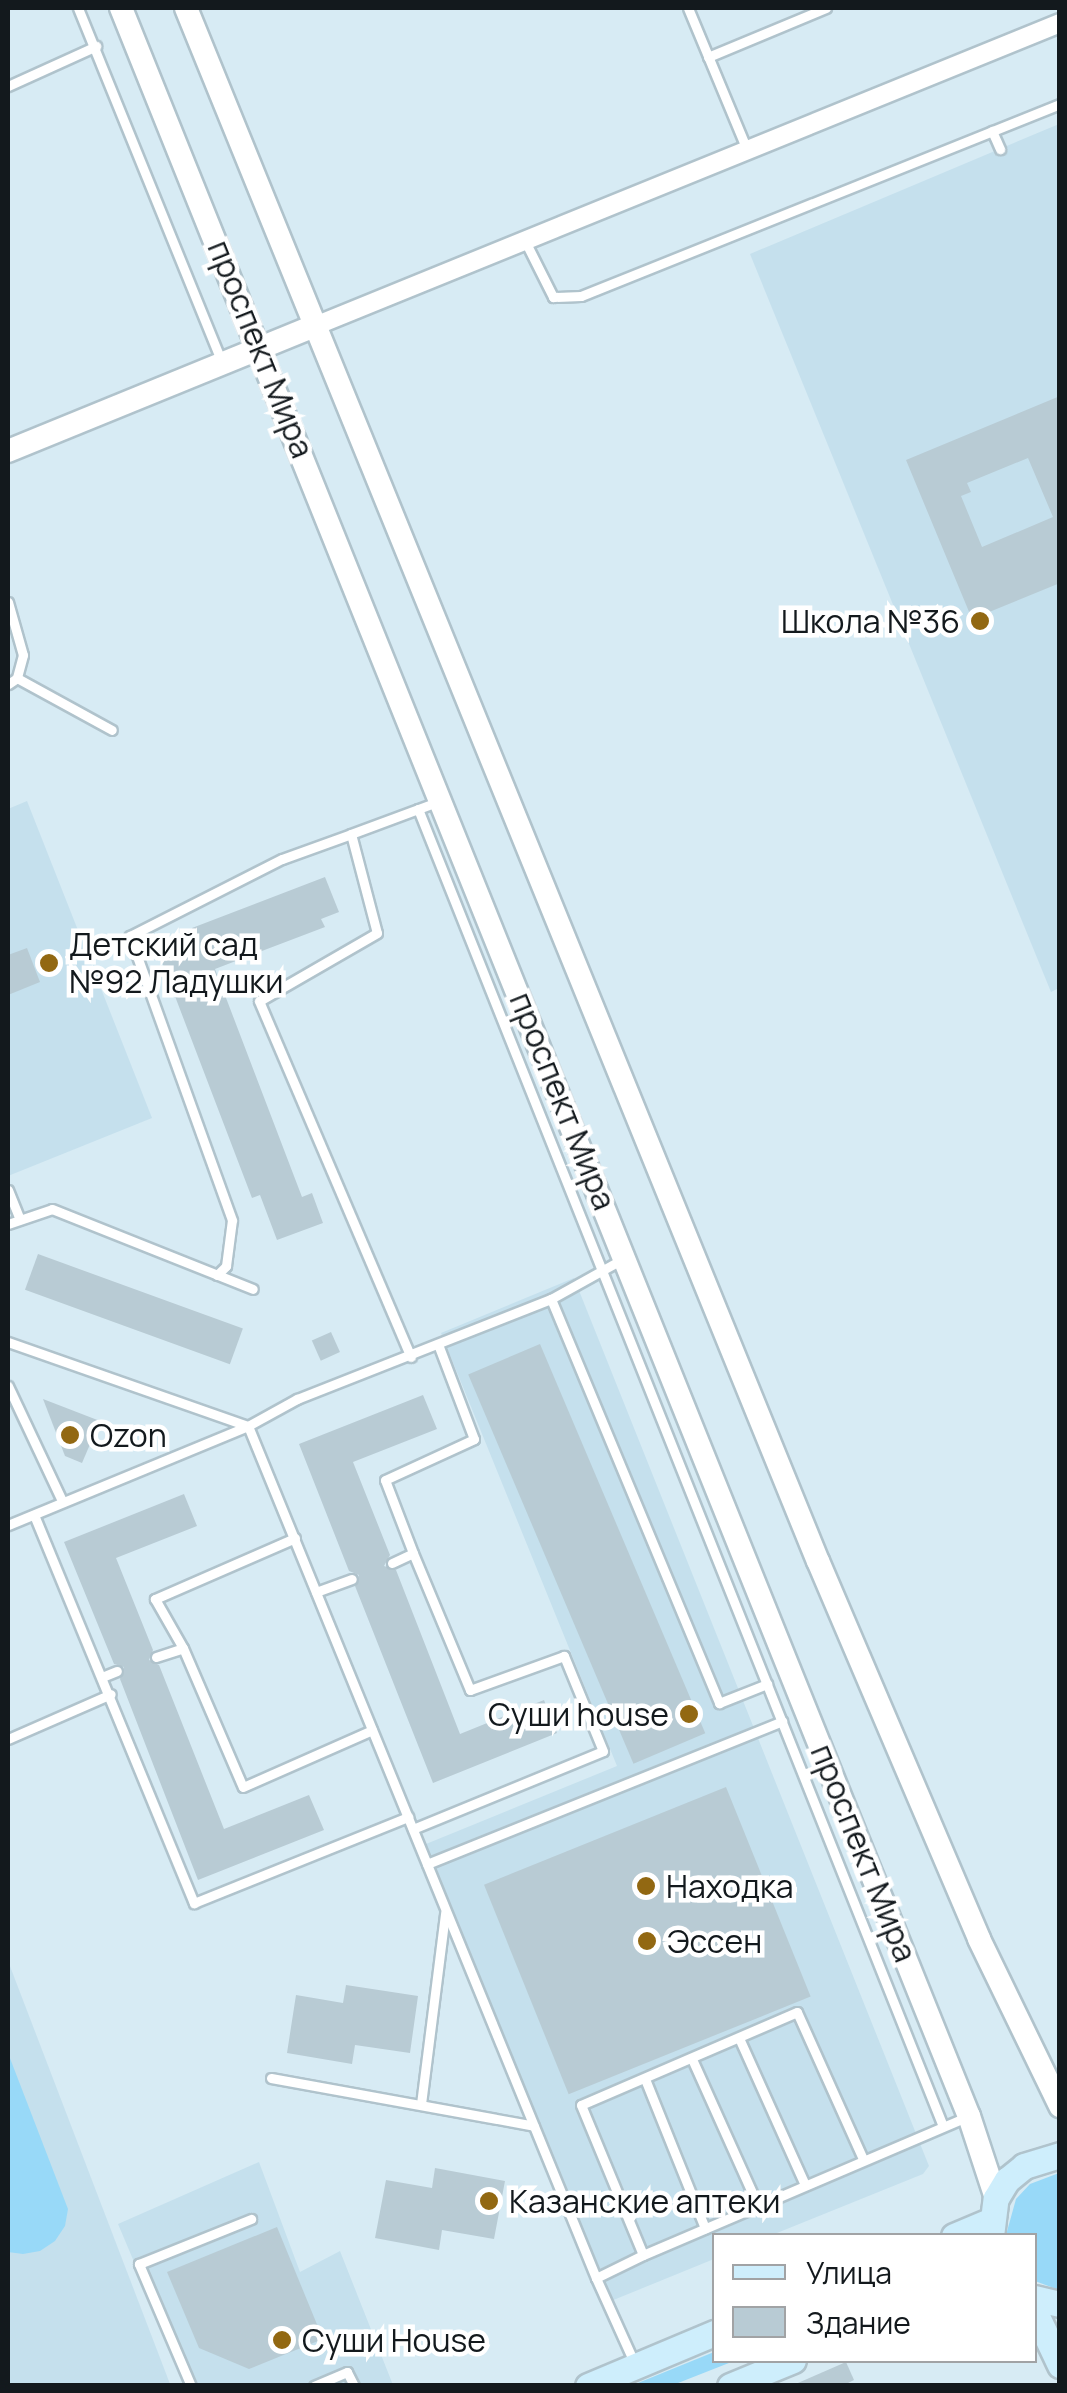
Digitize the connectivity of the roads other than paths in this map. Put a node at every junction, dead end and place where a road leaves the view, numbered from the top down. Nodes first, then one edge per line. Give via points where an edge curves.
1 (78, 8) edge
2 (121, 8) edge
3 (186, 8) edge
4 (688, 8) edge
5 (826, 8) edge
6 (805, 11) edge
7 (1060, 22) edge
8 (96, 46) junction
9 (708, 57) junction
10 (8, 86) edge
11 (1060, 104) edge
12 (992, 131) junction
13 (1000, 149) dead end
14 (747, 150) junction
15 (524, 241) junction
16 (314, 326) junction
17 (262, 348) junction
18 (222, 364) junction
19 (8, 451) edge
20 (8, 602) edge
21 (12, 681) edge
22 (112, 730) dead end
23 (442, 800) junction
24 (418, 810) junction
25 (351, 834) junction
26 (8, 1190) edge
27 (18, 1217) junction
28 (8, 1224) edge
29 (626, 1258) junction
30 (602, 1273) junction
31 (217, 1275) junction
32 (253, 1289) dead end
33 (551, 1300) junction
34 (8, 1342) edge
35 (439, 1347) junction
36 (411, 1357) junction
37 (8, 1386) edge
38 (248, 1426) junction
39 (62, 1501) junction
40 (34, 1514) junction
41 (8, 1525) edge
42 (296, 1538) junction
43 (413, 1553) junction
44 (392, 1562) dead end
45 (352, 1578) dead end
46 (316, 1592) junction
47 (183, 1648) junction
48 (156, 1657) dead end
49 (117, 1671) dead end
50 (102, 1677) junction
51 (766, 1684) junction
52 (111, 1694) junction
53 (782, 1721) junction
54 (372, 1730) junction
55 (8, 1739) edge
56 (408, 1817) junction
57 (413, 1830) junction
58 (427, 1864) junction
59 (446, 1910) junction
60 (739, 2038) junction
61 (692, 2059) junction
62 (272, 2078) dead end
63 (645, 2079) junction
64 (421, 2104) junction
65 (1060, 2106) edge
66 (969, 2116) junction
67 (534, 2126) junction
68 (943, 2126) junction
69 (1060, 2155) edge
70 (863, 2159) junction
71 (804, 2185) junction
72 (758, 2206) junction
73 (992, 2218) edge
74 (252, 2219) dead end
75 (705, 2228) junction
76 (960, 2233) edge
77 (643, 2255) junction
78 (596, 2278) junction
79 (1037, 2316) edge
80 (712, 2334) edge
81 (786, 2363) edge
82 (1060, 2365) edge
83 (636, 2366) junction
84 (192, 2386) edge
85 (314, 2386) edge
86 (354, 2386) edge
87 (588, 2386) edge
88 (730, 2386) edge

1 - 8 lane
2 - 17 street, проспект Мира
3 - 16 street, проспект Мира
4 - 9 lane
5 - 6 lane
6 - 9 lane
7 - 14 street
8 - 10 lane
8 - 18 lane
9 - 14 lane
11 - 12 lane
12 - 13 lane
12 - 15 lane via 581,296 553,297
14 - 15 street
15 - 16 street
16 - 17 street
16 - 65 street, проспект Мира via 826,1579 979,1939
17 - 18 street
17 - 23 street, проспект Мира
18 - 19 street
20 - 21 lane via 23,655
21 - 22 lane
23 - 24 lane
23 - 29 street, проспект Мира
24 - 25 lane
24 - 30 lane
25 - 31 lane via 282,859 130,936 232,1220 226,1266
25 - 36 lane via 377,932 259,1001
26 - 27 lane
27 - 28 lane
27 - 31 lane via 52,1210
29 - 30 lane
29 - 66 street, проспект Мира
30 - 33 lane
30 - 51 lane
31 - 32 lane
33 - 35 lane
33 - 51 lane via 720,1702
34 - 38 lane
35 - 36 lane
35 - 43 lane via 474,1440 384,1480
36 - 38 lane via 297,1399
37 - 39 lane
38 - 39 lane
38 - 42 lane
39 - 40 lane
40 - 41 lane
40 - 50 lane
42 - 46 lane
42 - 47 lane via 155,1599
43 - 44 lane
43 - 57 lane via 470,1690 564,1656 603,1751
45 - 46 lane
46 - 54 lane
47 - 48 lane
47 - 54 lane via 243,1788
49 - 50 lane
50 - 52 lane
51 - 53 lane
52 - 55 lane
52 - 56 lane via 194,1902
53 - 58 lane
53 - 68 lane
54 - 56 lane
56 - 57 lane
57 - 58 lane
58 - 59 lane
59 - 64 lane
59 - 67 lane
60 - 61 lane
60 - 70 lane via 797,2012
60 - 71 lane
61 - 63 lane
61 - 72 lane
62 - 64 lane
63 - 75 lane
63 - 77 lane via 581,2106
64 - 67 lane
66 - 68 lane
66 - 73 street, проспект Мира
67 - 78 lane
68 - 70 lane
69 - 73 main road via 1024,2166
70 - 71 lane
71 - 72 lane
72 - 75 lane
73 - 76 main road
74 - 84 lane via 139,2264
75 - 77 lane
77 - 78 lane
78 - 83 lane
79 - 82 main road
80 - 83 main road
81 - 88 main road
83 - 87 main road
85 - 86 lane via 348,2372

